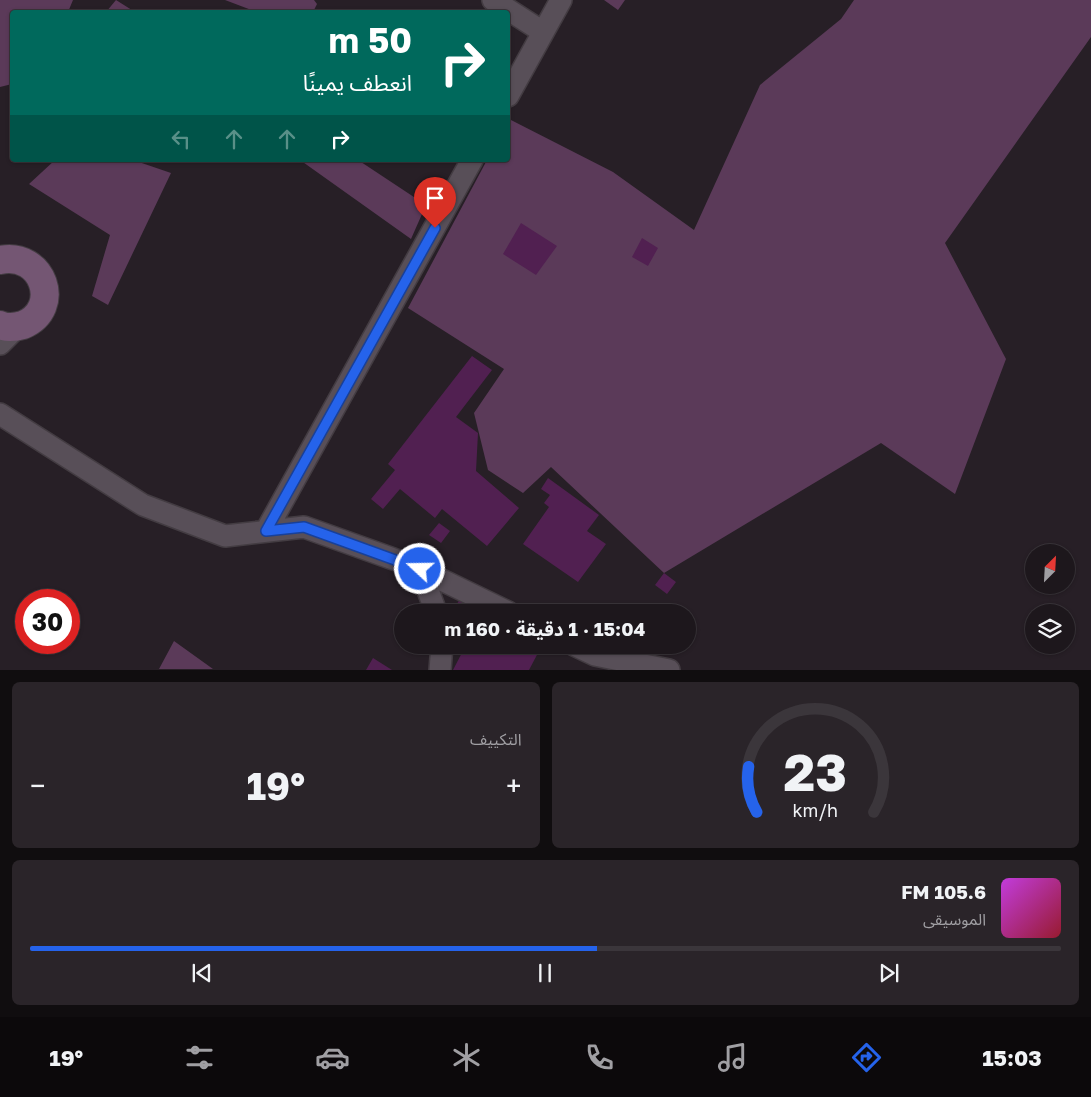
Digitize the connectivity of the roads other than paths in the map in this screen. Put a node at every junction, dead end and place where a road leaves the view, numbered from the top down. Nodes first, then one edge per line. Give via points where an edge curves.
1 (493, 0) edge
2 (561, 0) edge
3 (509, 10) edge
4 (510, 11) edge
5 (543, 32) junction
6 (510, 92) edge
7 (471, 162) edge
8 (0, 260) edge
9 (6, 332) edge
10 (0, 414) edge
11 (266, 531) junction
12 (420, 569) junction
13 (433, 604) edge
14 (492, 604) edge
15 (441, 654) edge
16 (593, 654) edge
17 (440, 670) edge
18 (669, 670) edge

1 - 3 street
2 - 5 street
4 - 5 street
5 - 6 street
7 - 11 street
8 - 9 street via 22,260 33,267 45,289 44,302 38,314 29,322
10 - 11 street via 144,505 225,536
11 - 12 street via 304,527
12 - 13 street
12 - 14 street
15 - 17 street
16 - 18 street

